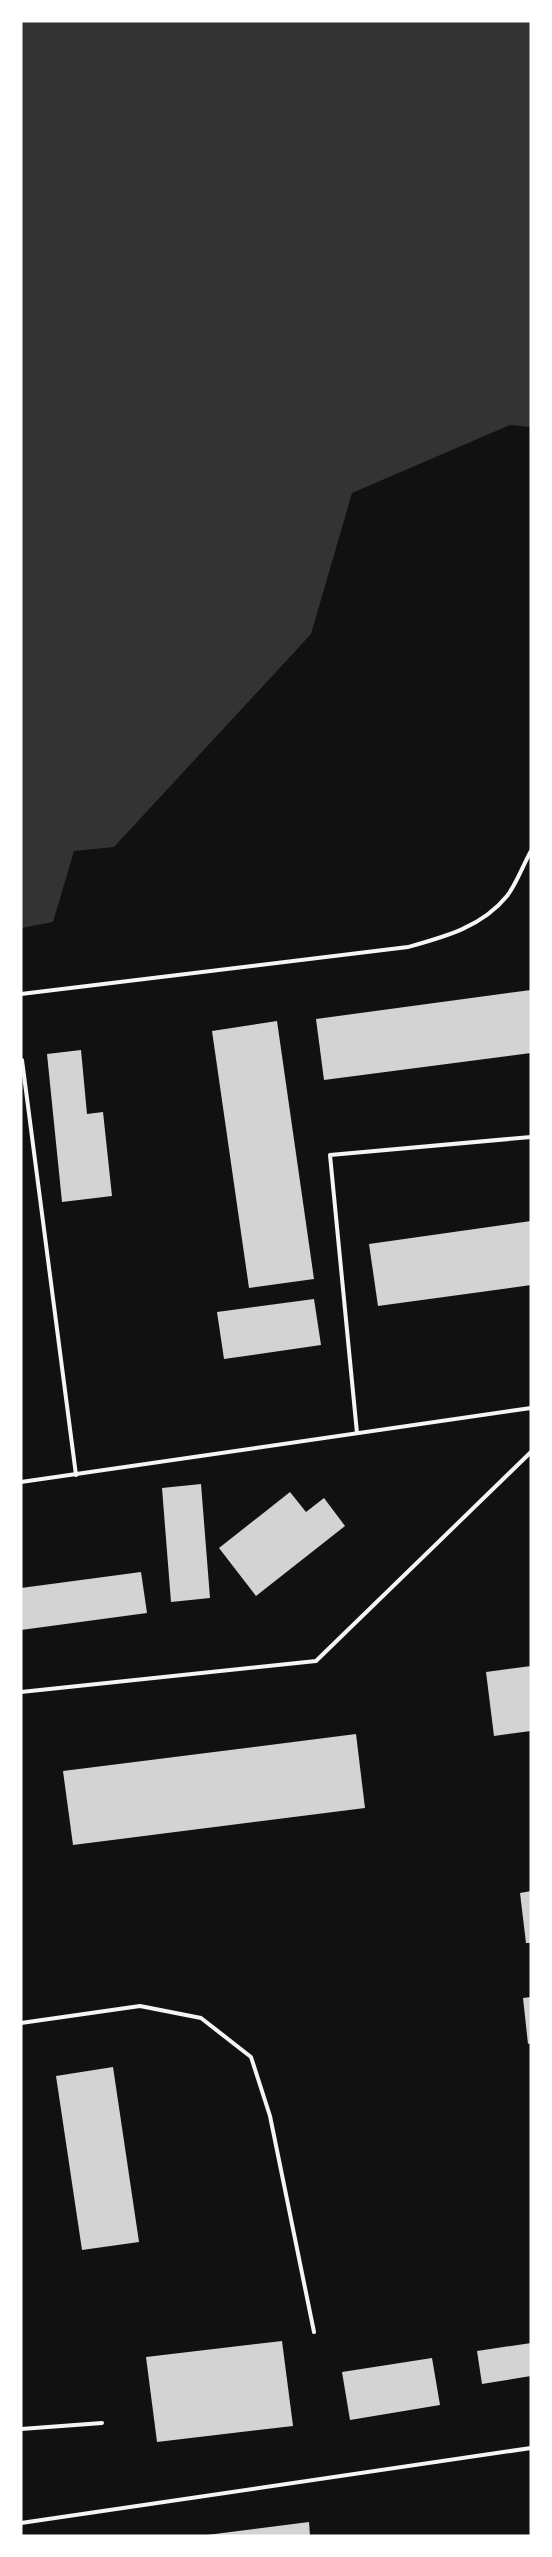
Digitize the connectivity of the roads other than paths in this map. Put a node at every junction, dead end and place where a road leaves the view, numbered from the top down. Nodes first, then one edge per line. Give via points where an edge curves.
1 (531, 851) edge
2 (21, 994) edge
3 (22, 1060) edge
4 (531, 1136) edge
5 (531, 1408) edge
6 (357, 1433) junction
7 (531, 1452) edge
8 (76, 1474) junction
9 (21, 1482) edge
10 (21, 1692) edge
11 (21, 2023) edge
12 (314, 2332) dead end
13 (102, 2423) dead end
14 (21, 2429) edge
15 (531, 2448) edge
16 (21, 2523) edge

1 - 2 lane via 507,896 480,920 443,938 408,947
3 - 8 lane
4 - 6 lane via 330,1155
5 - 6 lane
6 - 8 lane
7 - 10 lane via 316,1661
8 - 9 lane
11 - 12 lane via 140,2006 201,2018 251,2057 270,2116
13 - 14 lane
15 - 16 lane

